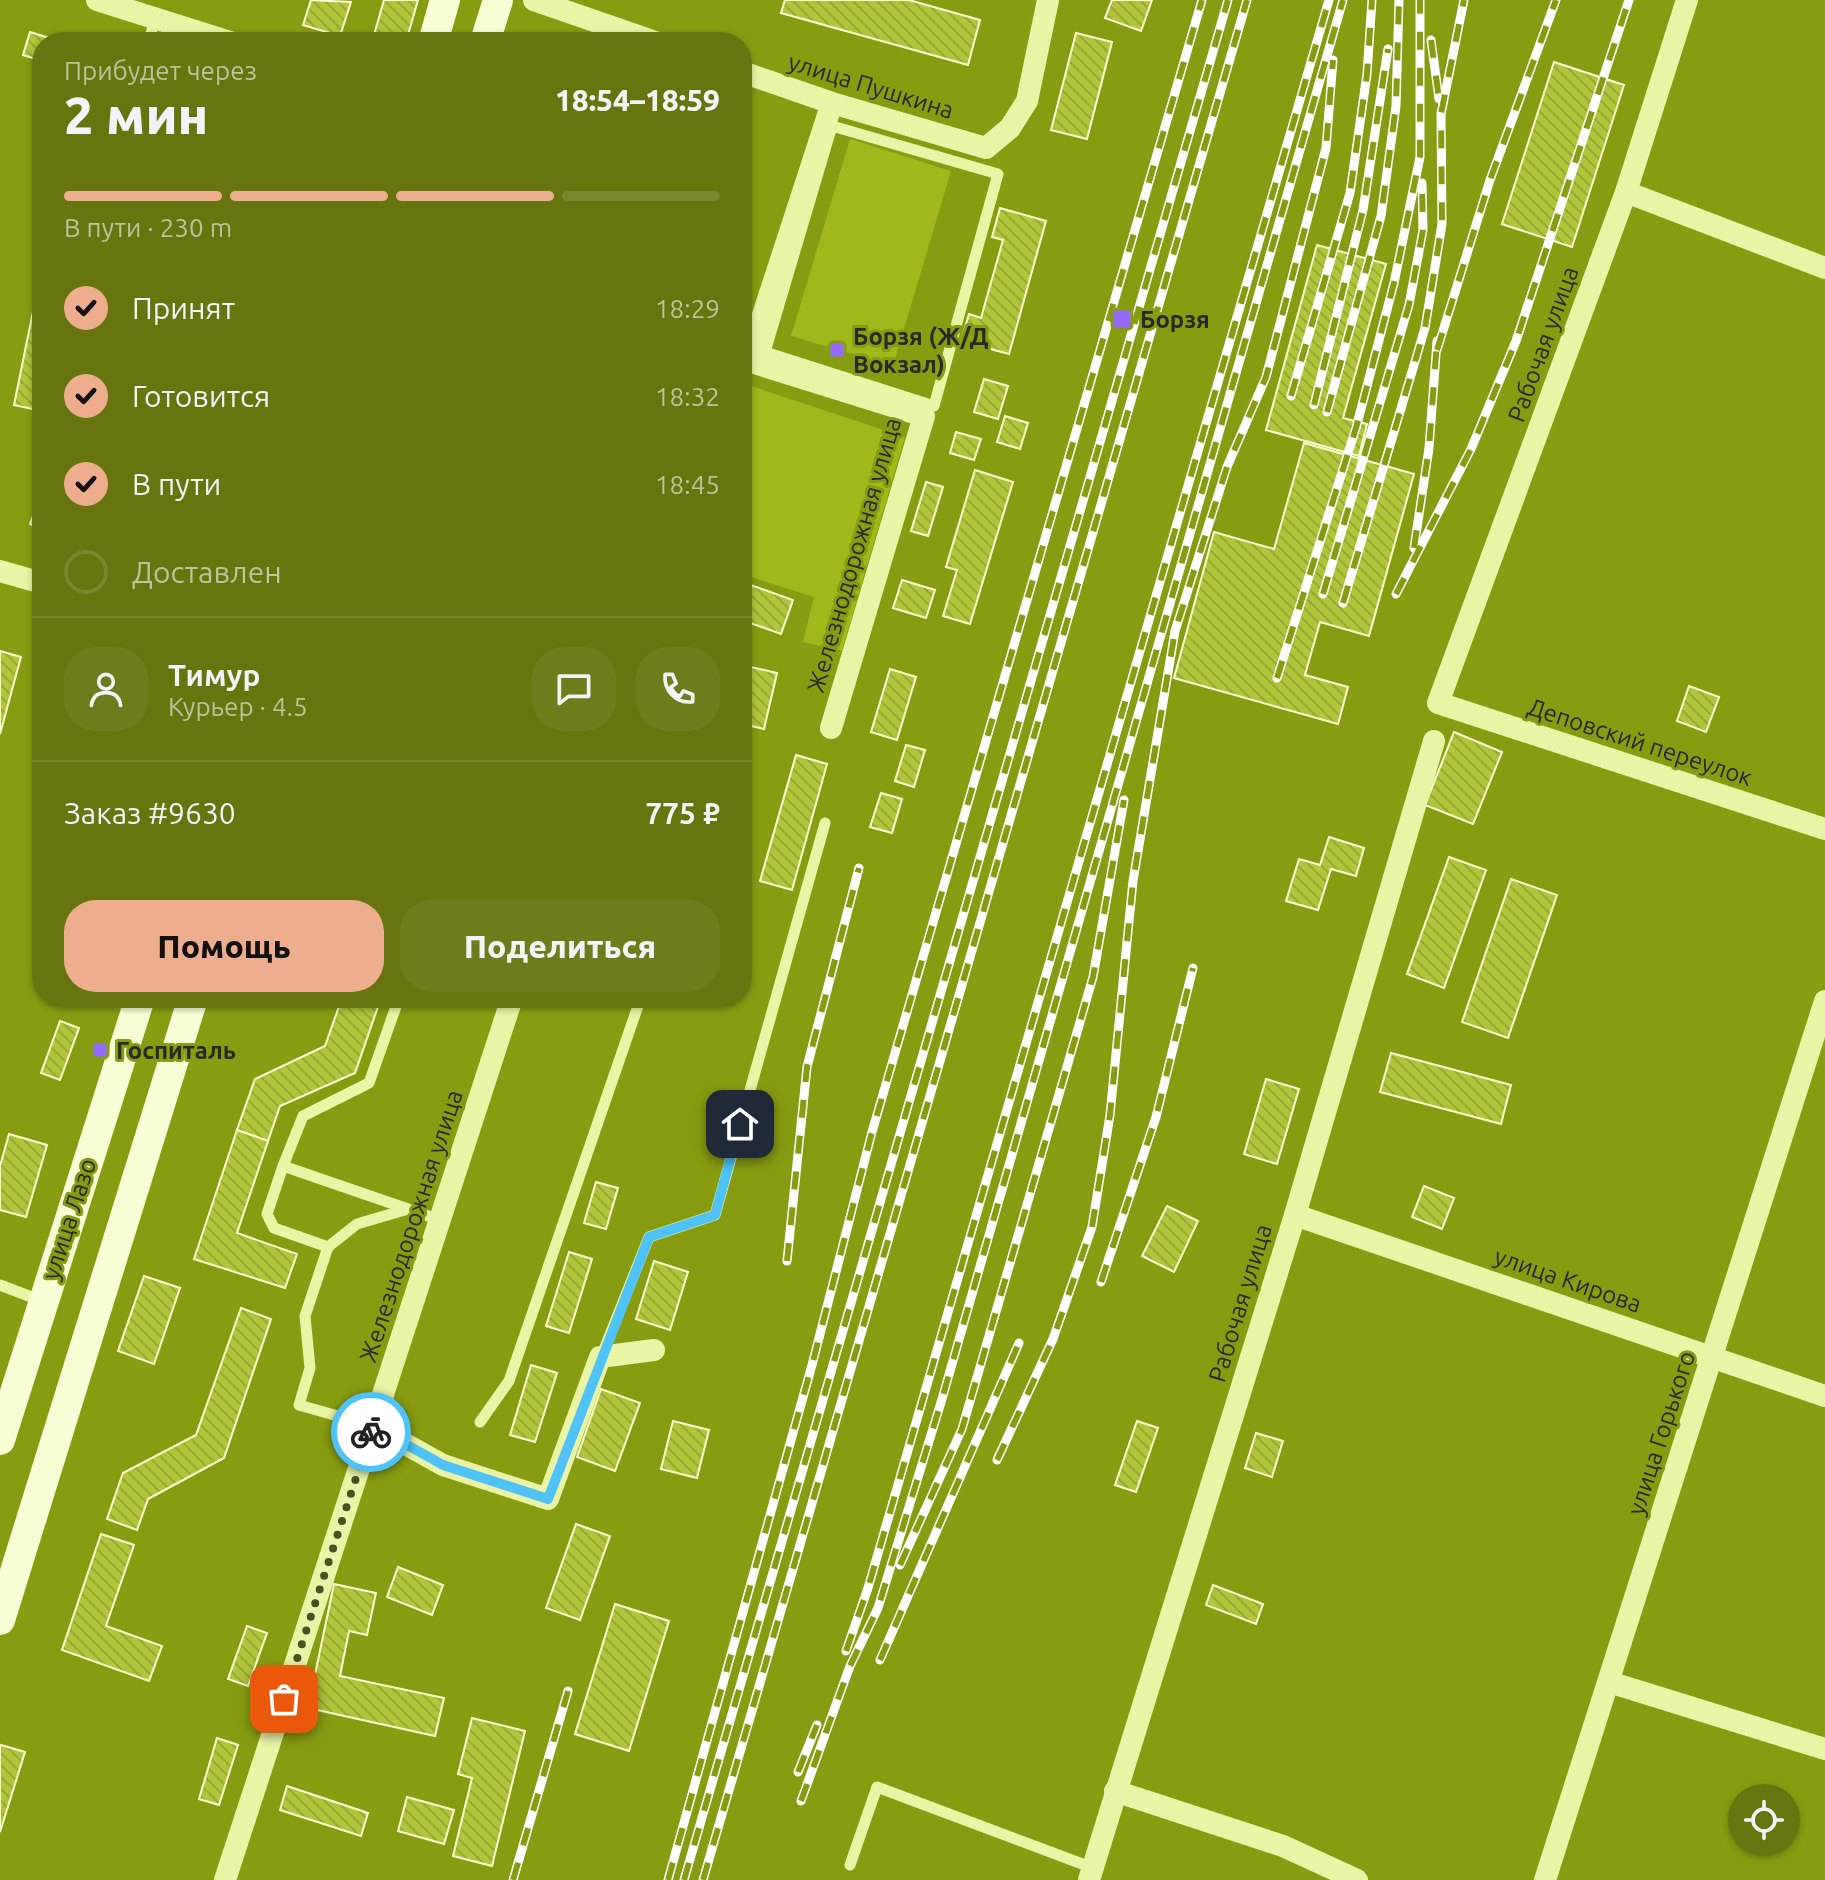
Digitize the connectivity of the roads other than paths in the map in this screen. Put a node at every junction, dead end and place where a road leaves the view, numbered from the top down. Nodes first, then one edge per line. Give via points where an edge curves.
1 (97, 0) edge
2 (445, 0) edge
3 (498, 0) edge
4 (534, 0) edge
5 (1048, 0) edge
6 (1687, 0) edge
7 (155, 18) junction
8 (152, 32) edge
9 (199, 32) edge
10 (436, 32) edge
11 (488, 32) edge
12 (626, 32) edge
13 (752, 75) edge
14 (832, 103) junction
15 (1626, 192) junction
16 (1825, 268) edge
17 (752, 360) edge
18 (0, 571) edge
19 (32, 580) edge
20 (1438, 703) joint
21 (831, 728) dead end
22 (1434, 741) dead end
23 (825, 823) dead end
24 (1825, 829) edge
25 (1825, 1001) edge
26 (137, 1008) edge
27 (190, 1008) edge
28 (395, 1008) edge
29 (509, 1008) edge
30 (637, 1008) edge
31 (283, 1166) junction
32 (408, 1209) junction
33 (1295, 1215) junction
34 (440, 1220) junction
35 (328, 1247) junction
36 (0, 1285) edge
37 (42, 1301) junction
38 (654, 1350) dead end
39 (1712, 1355) junction
40 (600, 1357) junction
41 (1825, 1396) edge
42 (480, 1422) dead end
43 (373, 1426) junction
44 (0, 1440) edge
45 (0, 1620) edge
46 (1609, 1682) junction
47 (1825, 1749) edge
48 (1115, 1791) junction
49 (850, 1865) dead end
50 (1091, 1874) edge
51 (225, 1880) edge
52 (1357, 1880) edge
53 (1545, 1880) edge

1 - 7 street
2 - 10 street
3 - 11 street
4 - 12 street
5 - 14 street, улица Пушкина via 1027,101 1010,128 986,148
6 - 15 street, Рабочая улица
7 - 8 lane
7 - 9 street
13 - 14 street, улица Пушкина
14 - 17 street
15 - 16 street
15 - 20 street, Рабочая улица
17 - 17 lane via 934,406 998,174 832,126
17 - 21 street, Железнодорожная улица via 924,416
18 - 19 street
20 - 24 street, Деповский переулок
22 - 33 street, Рабочая улица
23 - 40 lane via 715,1215 649,1237
25 - 39 street, улица Горького
26 - 37 street, улица Лазо
27 - 45 street
28 - 31 lane via 369,1083 303,1116
29 - 34 street, Железнодорожная улица
30 - 42 lane via 509,1381
31 - 32 lane
31 - 35 lane via 267,1214 269,1225
32 - 34 lane
32 - 35 lane via 357,1224
33 - 39 street, улица Кирова
33 - 48 street, Рабочая улица
34 - 43 street, Железнодорожная улица
35 - 43 lane via 305,1316 310,1368 299,1405
36 - 37 lane
37 - 44 street, улица Лазо
38 - 40 street
39 - 41 street, улица Кирова
39 - 46 street, улица Горького
40 - 43 street via 548,1499 443,1465
43 - 51 street, Железнодорожная улица
46 - 47 street
46 - 53 street, улица Горького
48 - 50 street, Рабочая улица
48 - 52 street via 1283,1846
49 - 50 lane via 877,1787

